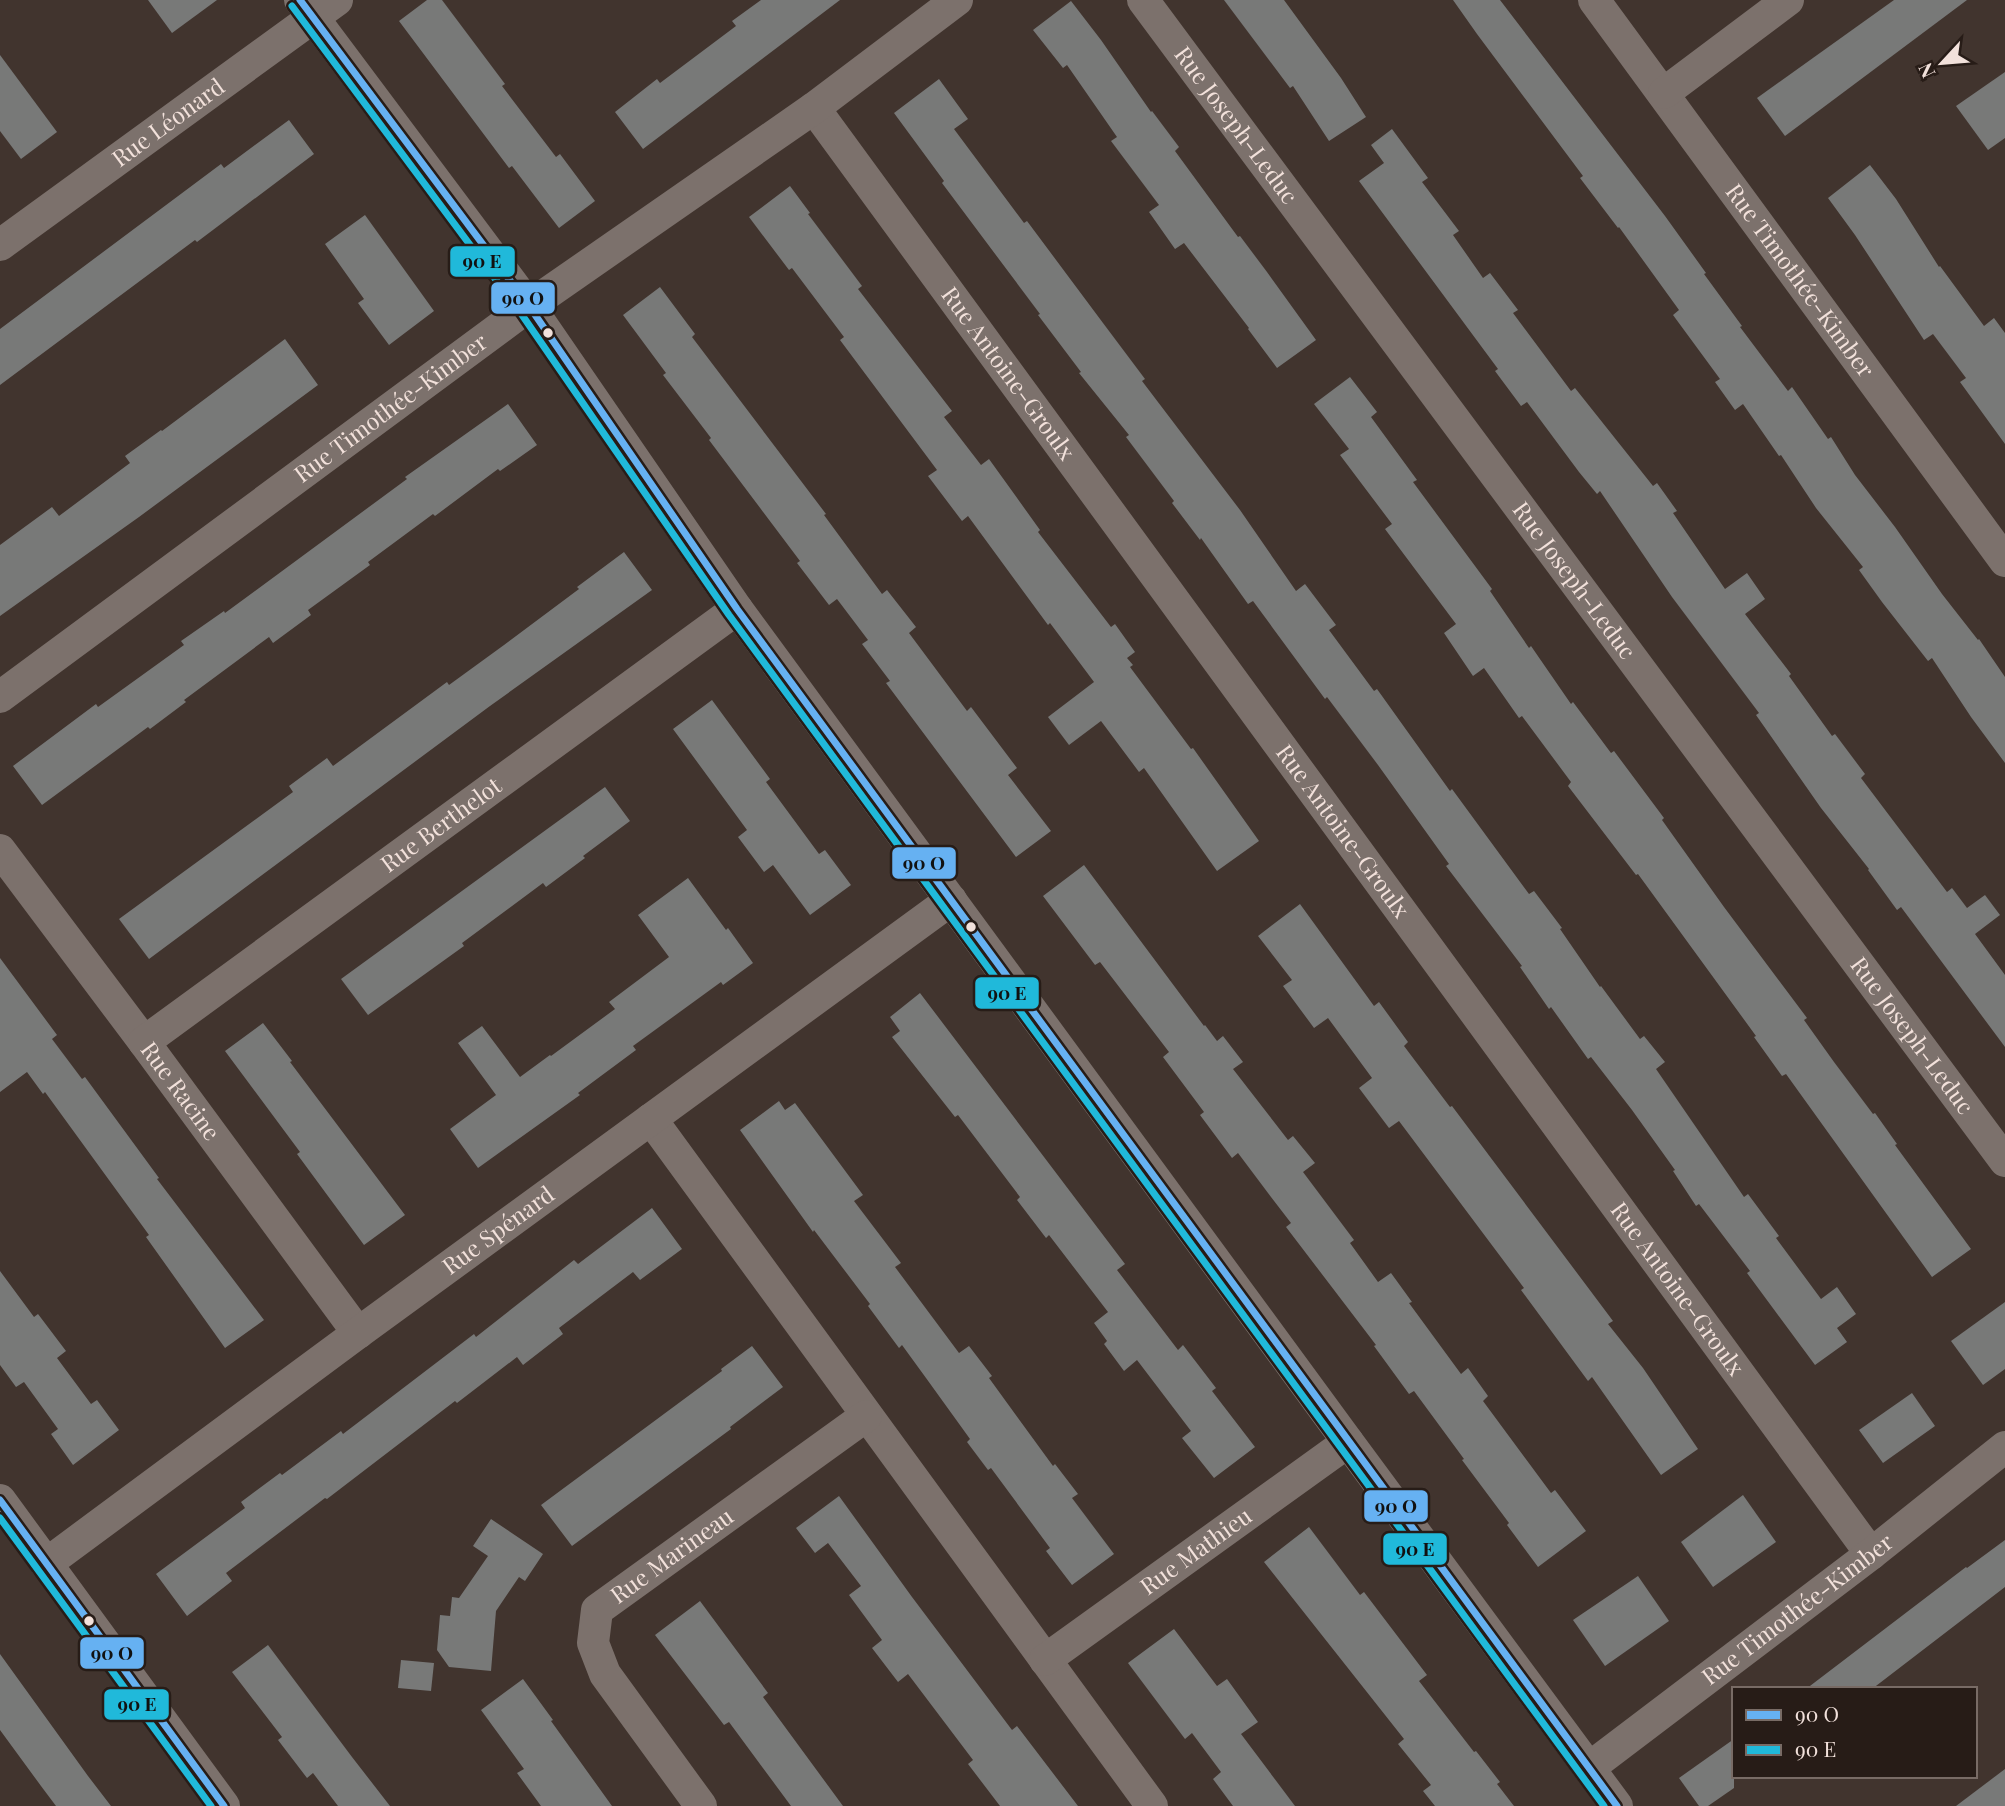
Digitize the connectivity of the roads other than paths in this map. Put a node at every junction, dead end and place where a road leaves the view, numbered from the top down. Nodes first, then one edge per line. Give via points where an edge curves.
1 (957, 0) edge
2 (1143, 0) edge
3 (1594, 0) edge
4 (1788, 0) edge
5 (317, 6) edge
6 (1664, 93) junction
7 (814, 108) junction
8 (1, 242) edge
9 (529, 306) junction
10 (2005, 561) edge
11 (737, 609) junction
12 (0, 697) edge
13 (0, 850) edge
14 (951, 900) junction
15 (144, 1042) junction
16 (651, 1119) junction
17 (2005, 1161) edge
18 (358, 1333) junction
19 (866, 1416) junction
20 (1348, 1442) junction
21 (2005, 1447) edge
22 (0, 1500) edge
23 (1871, 1554) junction
24 (46, 1564) junction
25 (1045, 1660) junction
26 (1589, 1768) junction
27 (224, 1806) edge
28 (701, 1806) edge
29 (1152, 1806) edge
30 (1617, 1806) edge

1 - 7 street, Rue Timothée-Kimber
2 - 17 street, Rue Joseph-Leduc
3 - 6 street, Rue Timothée-Kimber
4 - 6 street
5 - 8 street, Rue Léonard
5 - 9 street
6 - 10 street, Rue Timothée-Kimber
7 - 9 street, Rue Timothée-Kimber
7 - 23 street, Rue Antoine-Groulx
9 - 11 street
9 - 12 street, Rue Timothée-Kimber
11 - 14 street
11 - 15 street, Rue Berthelot
13 - 15 street, Rue Racine
14 - 16 street, Rue Spénard
14 - 20 street
15 - 18 street, Rue Racine
16 - 18 street, Rue Spénard
16 - 19 street
18 - 24 street, Rue Spénard
19 - 25 street
19 - 28 street, Rue Marineau via 597,1610 593,1643 605,1674
20 - 25 street, Rue Mathieu
20 - 26 street
21 - 23 street, Rue Timothée-Kimber
22 - 24 street
23 - 26 street, Rue Timothée-Kimber
24 - 27 street
25 - 29 street
26 - 30 street

